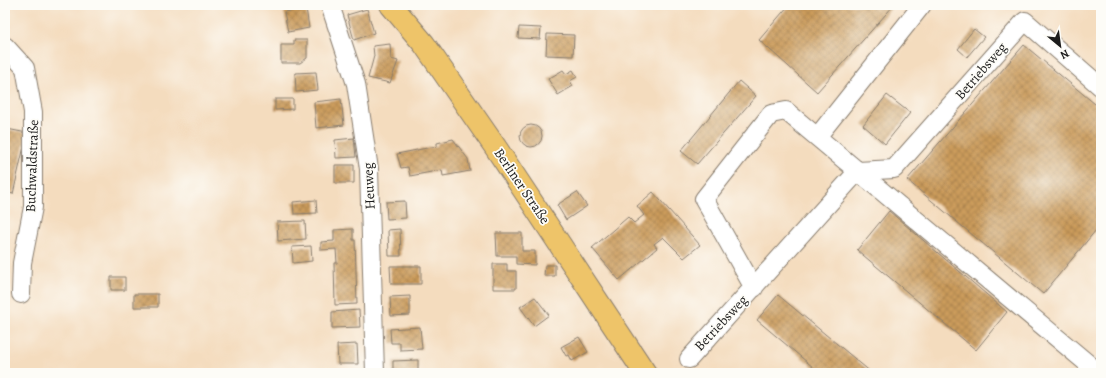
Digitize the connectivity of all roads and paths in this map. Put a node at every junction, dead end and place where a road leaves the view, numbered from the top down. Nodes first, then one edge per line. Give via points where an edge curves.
1 (330, 5) edge
2 (391, 5) edge
3 (922, 5) edge
4 (5, 46) edge
5 (1101, 87) edge
6 (817, 137) junction
7 (858, 171) junction
8 (754, 288) junction
9 (21, 294) dead end
10 (689, 358) dead end
11 (375, 373) edge
12 (645, 373) edge
13 (1099, 373) edge

1 - 11 street, Heuweg via 356,84 369,169
2 - 12 main road, Berliner Straße via 424,44 496,148
3 - 6 street
4 - 9 street, Buchwaldstraße via 25,68 33,112 33,207 22,263
5 - 7 street, Betriebsweg via 1024,21 894,169
6 - 7 street, Betriebsweg
6 - 8 street, Betriebsweg via 786,112 771,114 704,199
7 - 8 street, Betriebsweg
7 - 13 street, Betriebsweg
8 - 10 street, Betriebsweg

